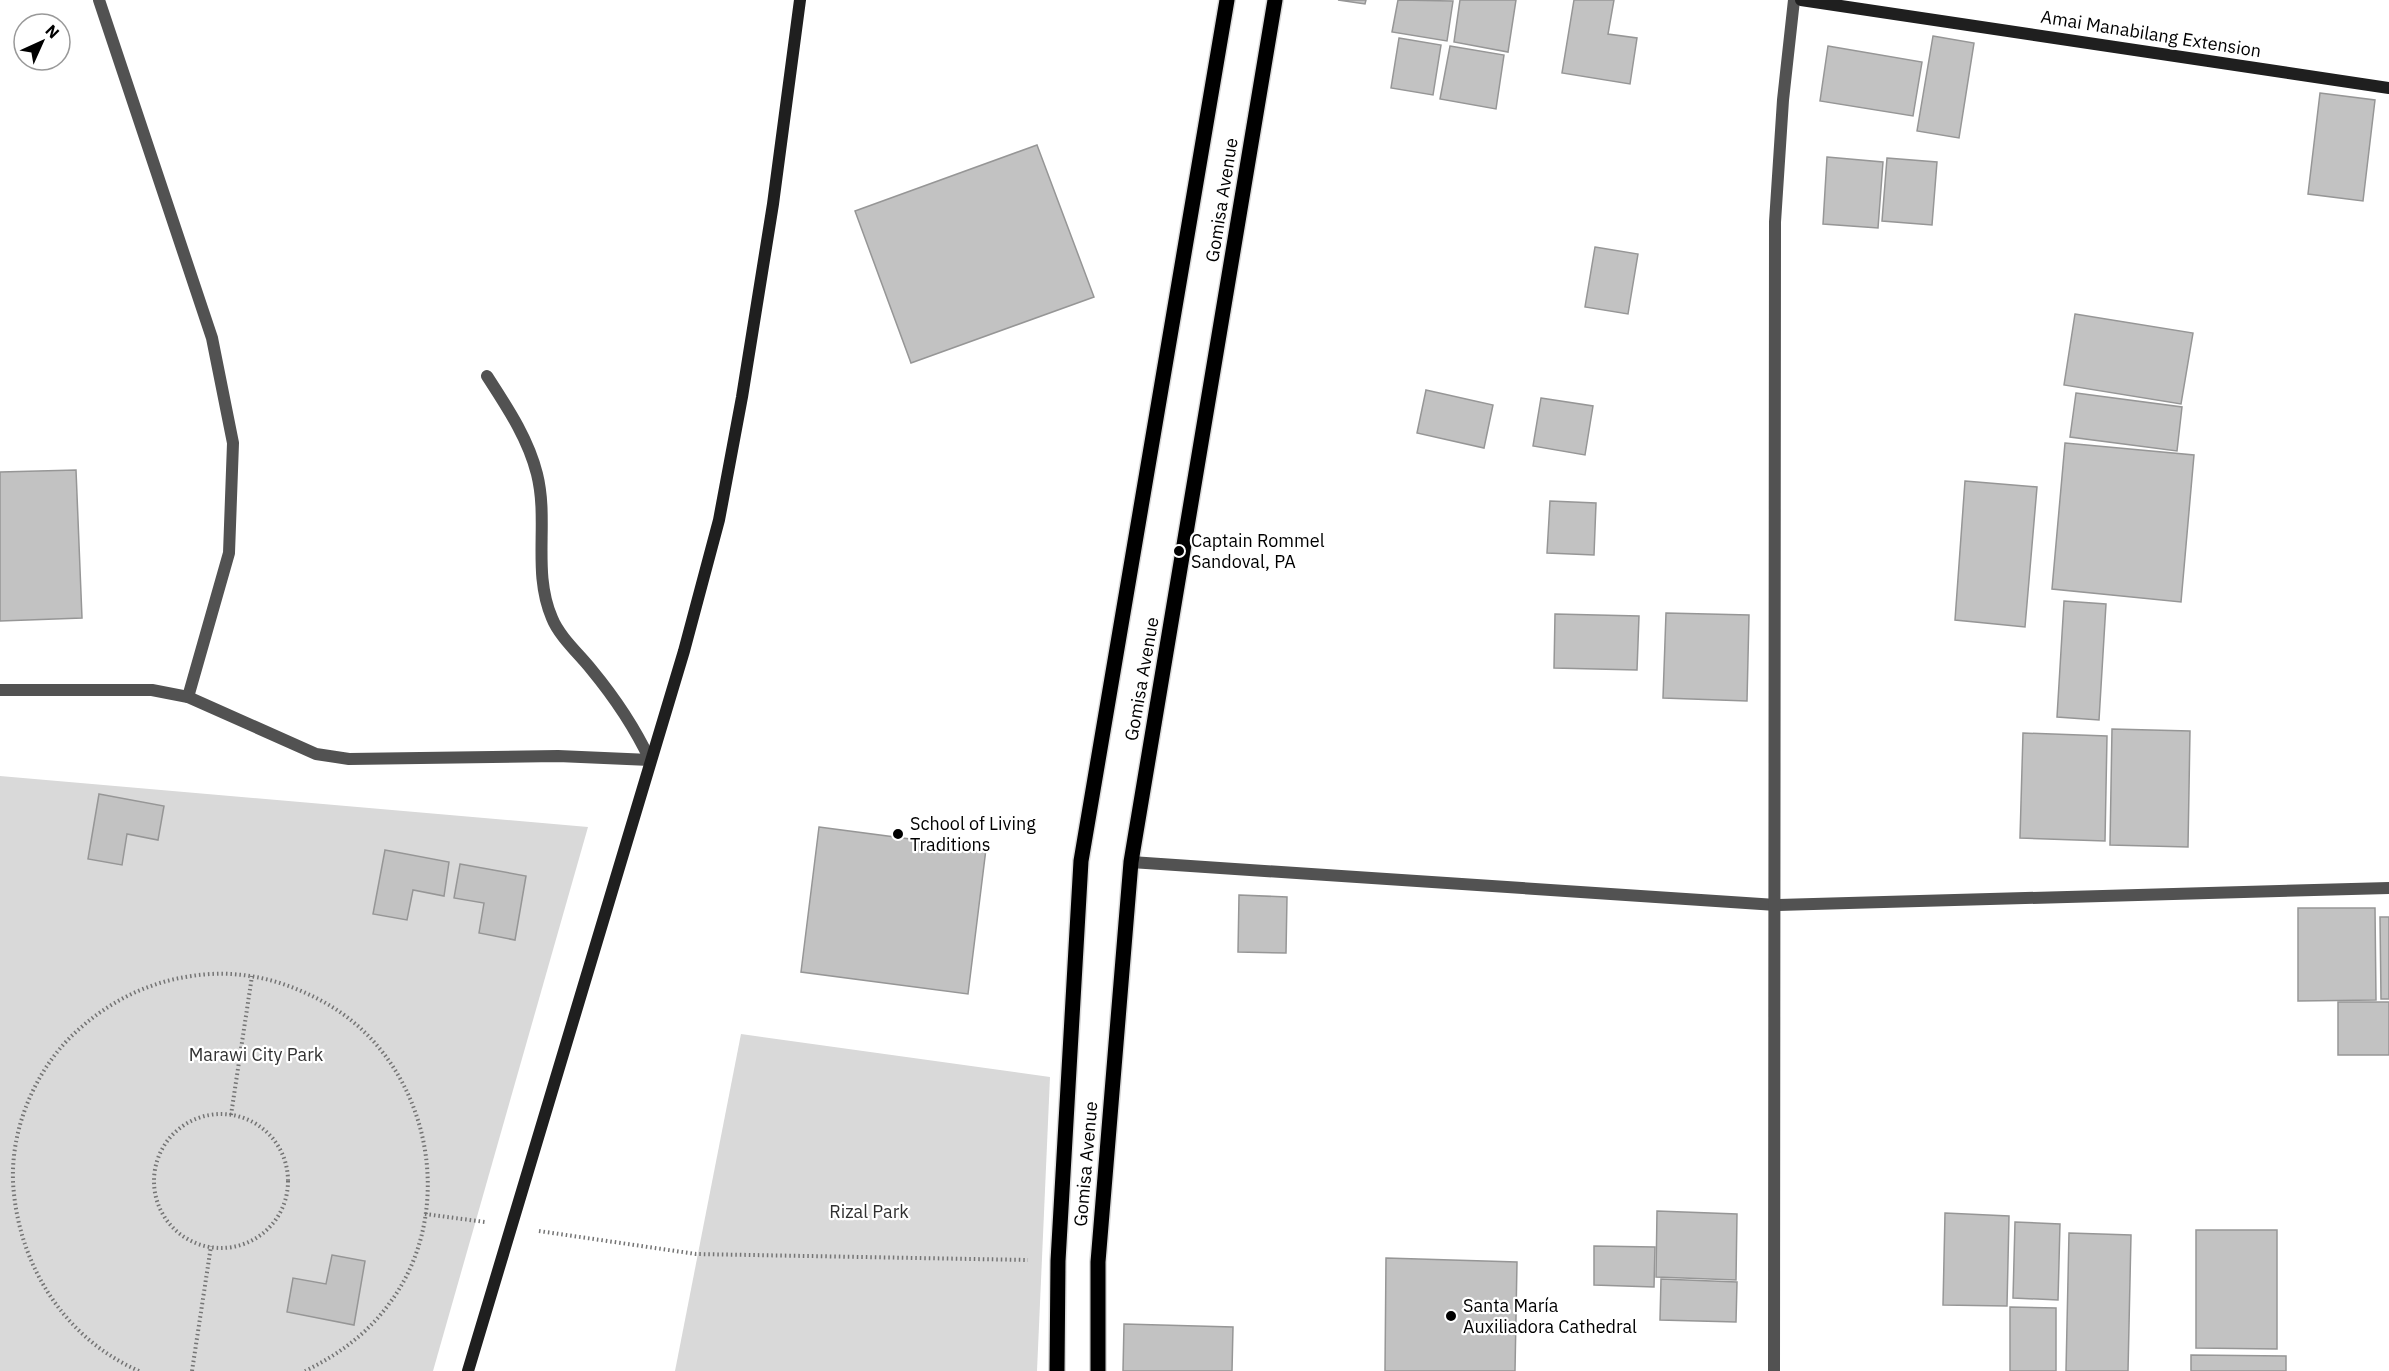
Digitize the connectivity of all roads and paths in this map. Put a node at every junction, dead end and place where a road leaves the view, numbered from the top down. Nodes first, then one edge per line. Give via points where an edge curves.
1 (99, 0) edge
2 (800, 0) edge
3 (1227, 0) edge
4 (1275, 0) edge
5 (1794, 0) edge
6 (1800, 0) edge
7 (2389, 88) edge
8 (488, 376) dead end
9 (0, 690) edge
10 (188, 697) junction
11 (650, 760) junction
12 (1131, 862) junction
13 (2389, 888) edge
14 (1776, 904) junction
15 (252, 976) junction
16 (231, 1115) junction
17 (426, 1214) junction
18 (511, 1226) junction
19 (211, 1246) junction
20 (1058, 1261) junction
21 (139, 1371) edge
22 (192, 1371) edge
23 (305, 1371) edge
24 (468, 1371) edge
25 (1057, 1371) edge
26 (1098, 1371) edge
27 (1774, 1371) edge

1 - 10 street via 212,338 233,444 229,553
2 - 11 street via 773,204 719,520
3 - 20 main road, Gomisa Avenue via 1081,861
4 - 12 main road, Gomisa Avenue
5 - 14 street via 1775,222
6 - 7 street, Amai Manabilang Extension
8 - 11 street via 516,423 537,474 541,579 552,620 618,701 635,726
9 - 10 street via 152,690
10 - 11 street via 316,754 349,759 558,756
11 - 18 street
12 - 14 street
12 - 26 main road, Gomisa Avenue via 1098,1262
13 - 14 street
14 - 27 street
15 - 16 path
15 - 17 path via 280,982 332,1005 354,1022 392,1064 407,1089 425,1143 429,1171
15 - 21 path via 224,973 177,978 141,988 115,1001 78,1030 52,1058 26,1107 14,1162 13,1191 22,1237 36,1273 68,1320 88,1340
16 - 19 path via 248,1120 270,1136 284,1159 288,1186 280,1213 262,1233 238,1245
16 - 19 path via 204,1116 179,1128 162,1149 156,1166 155,1193 166,1218 185,1237
17 - 18 path
17 - 23 path via 416,1254 389,1304 350,1345
18 - 20 path via 696,1254
18 - 24 street
19 - 22 path
20 - 25 main road, Gomisa Avenue

